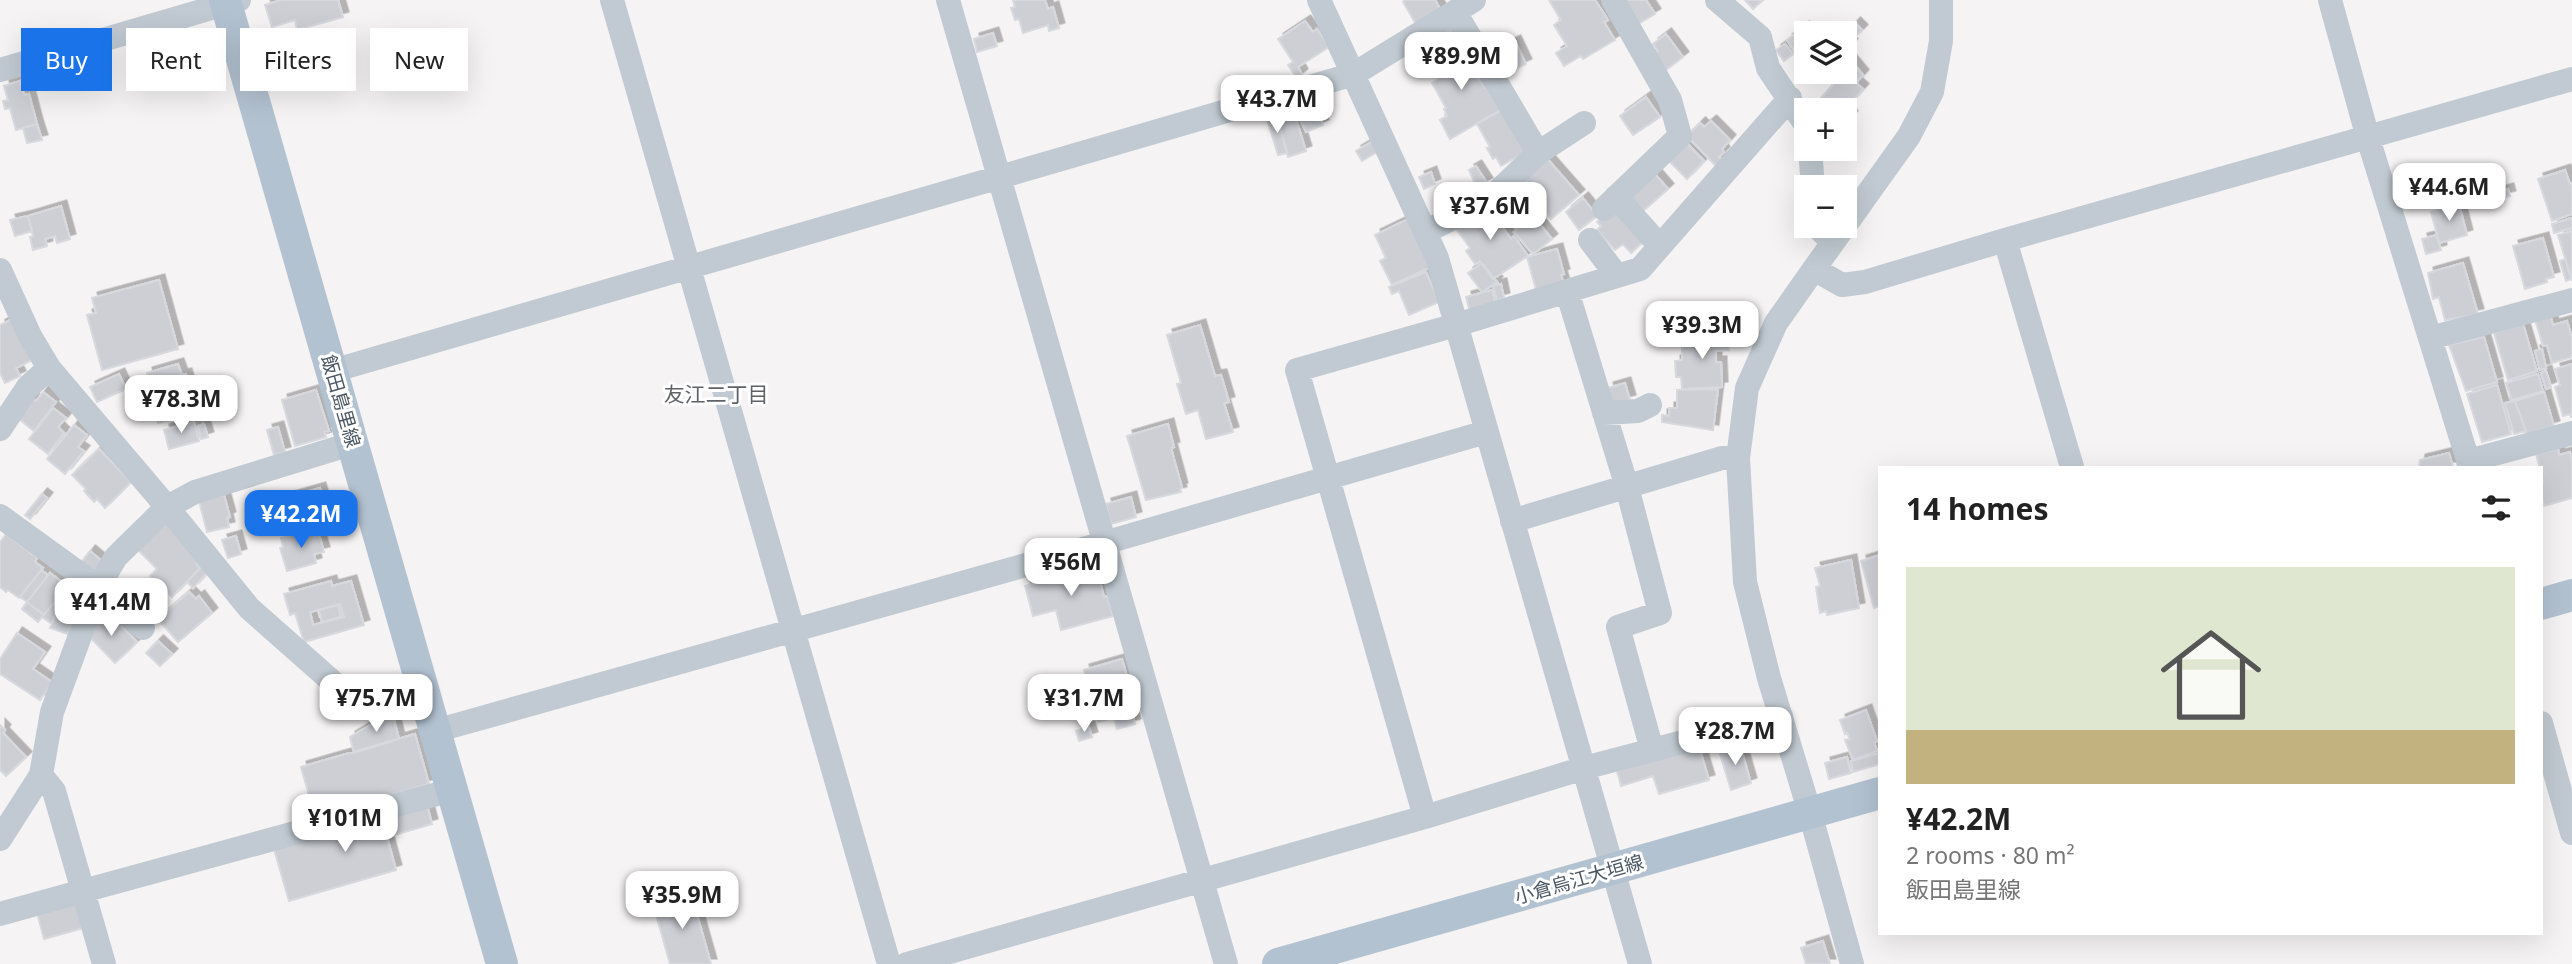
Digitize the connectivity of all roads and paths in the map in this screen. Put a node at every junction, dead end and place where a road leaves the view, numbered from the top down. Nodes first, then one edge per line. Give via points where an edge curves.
1 (612, 0) edge
2 (948, 0) edge
3 (1319, 0) edge
4 (1613, 0) edge
5 (1717, 0) edge
6 (1941, 0) edge
7 (2330, 0) edge
8 (230, 1) edge
9 (1465, 6) edge
10 (0, 70) edge
11 (1354, 74) junction
12 (2572, 79) edge
13 (1790, 98) junction
14 (1794, 105) edge
15 (1584, 122) dead end
16 (2368, 138) junction
17 (1538, 153) junction
18 (1000, 177) junction
19 (1857, 196) edge
20 (1425, 232) junction
21 (1823, 238) edge
22 (1590, 240) dead end
23 (2005, 240) junction
24 (1660, 246) junction
25 (689, 268) junction
26 (1814, 269) junction
27 (0, 270) edge
28 (1617, 276) junction
29 (1567, 291) junction
30 (2572, 300) edge
31 (1457, 325) junction
32 (2430, 338) junction
33 (49, 368) junction
34 (332, 371) junction
35 (1650, 405) dead end
36 (1604, 413) junction
37 (0, 429) edge
38 (1486, 432) junction
39 (2572, 433) edge
40 (354, 443) junction
41 (1738, 458) junction
42 (2469, 464) edge
43 (2072, 466) edge
44 (1328, 478) junction
45 (1627, 487) junction
46 (167, 507) junction
47 (0, 516) edge
48 (1512, 522) junction
49 (1104, 543) junction
50 (98, 587) junction
51 (2572, 595) edge
52 (2543, 603) edge
53 (143, 628) dead end
54 (793, 630) junction
55 (425, 694) junction
56 (1781, 716) junction
57 (2543, 730) edge
58 (435, 731) junction
59 (1652, 750) junction
60 (1584, 768) junction
61 (41, 775) junction
62 (452, 790) junction
63 (1878, 794) edge
64 (1810, 813) junction
65 (1425, 817) junction
66 (2572, 833) edge
67 (0, 839) edge
68 (1614, 869) junction
69 (1202, 880) junction
70 (83, 891) junction
71 (0, 914) edge
72 (104, 964) edge
73 (502, 964) edge
74 (889, 964) edge
75 (907, 964) edge
76 (1226, 964) edge
77 (1278, 964) edge
78 (1640, 964) edge
79 (1852, 964) edge

1 - 25 street
2 - 18 street
3 - 11 street
4 - 24 street via 1670,100 1681,136 1610,203
5 - 13 street via 1760,37 1768,68
6 - 19 street via 1941,41 1932,92 1909,135
7 - 16 street
8 - 10 street
8 - 34 main road, 飯田島里線
9 - 11 street
9 - 17 street
11 - 18 street
11 - 20 street
12 - 16 street
13 - 14 street
13 - 24 street
15 - 17 street
16 - 23 street
16 - 32 street
17 - 20 street via 1489,200
18 - 25 street
18 - 49 street
20 - 31 street
21 - 26 street
22 - 28 street
23 - 26 street via 1865,282 1842,285
23 - 43 street
24 - 28 street via 1640,269
25 - 34 street
25 - 54 street
26 - 41 street via 1776,323 1747,388
27 - 33 street
28 - 29 street
29 - 31 street
29 - 36 street
30 - 32 street
31 - 38 street
31 - 44 street via 1297,370
32 - 42 street
33 - 37 street via 28,387
33 - 46 street
34 - 40 main road, 飯田島里線
35 - 36 street via 1638,411
36 - 45 street
38 - 44 street
38 - 48 street
39 - 42 street
40 - 46 street via 195,492
40 - 55 main road, 飯田島里線
41 - 45 street via 1722,458
41 - 56 street via 1745,582
44 - 49 street
44 - 65 street
45 - 48 street
45 - 59 street via 1660,613 1618,627
46 - 50 street via 116,557
46 - 55 street via 249,608 337,685 386,703
47 - 50 street
48 - 60 street
49 - 54 street
49 - 69 street
50 - 53 street
50 - 61 street via 52,712
51 - 52 main road
54 - 58 street
54 - 74 street
55 - 58 main road, 飯田島里線
56 - 59 street
56 - 64 street
57 - 66 street
58 - 62 main road, 飯田島里線
59 - 60 street
60 - 65 street
60 - 68 street
61 - 67 street
61 - 70 street via 54,791
62 - 70 street
62 - 73 main road, 飯田島里線
63 - 64 main road, 小倉烏江大垣線
64 - 68 main road, 小倉烏江大垣線
64 - 79 street
65 - 69 street
68 - 77 main road, 小倉烏江大垣線
68 - 78 street
69 - 75 street
69 - 76 street
70 - 71 street
70 - 72 street

